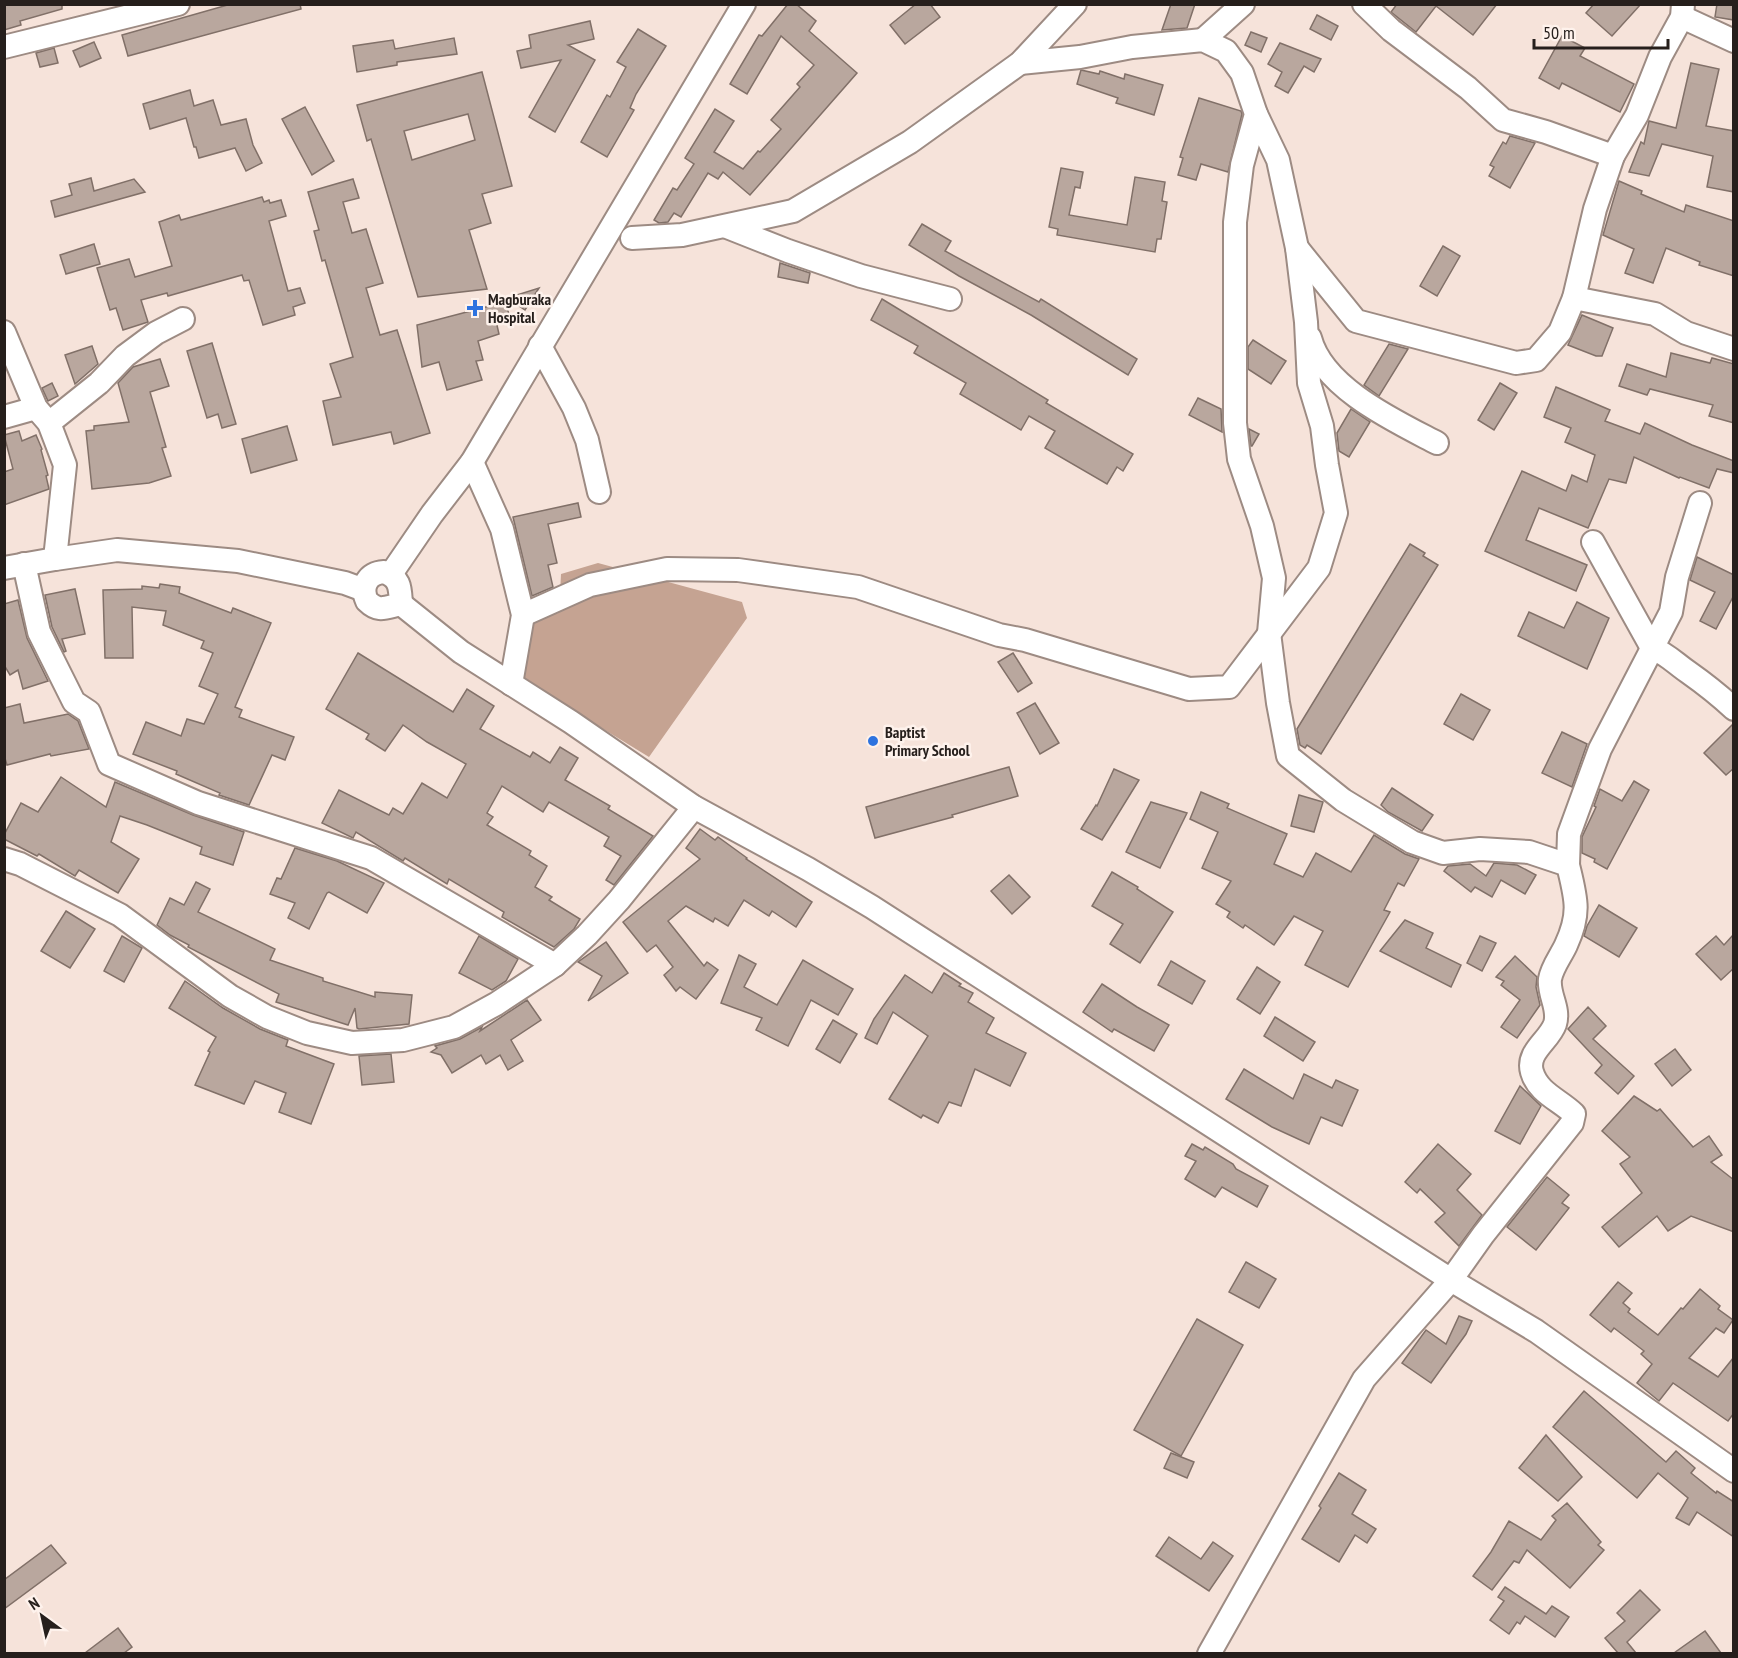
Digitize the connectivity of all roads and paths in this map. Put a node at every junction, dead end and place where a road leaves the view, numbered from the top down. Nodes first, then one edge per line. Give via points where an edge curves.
1 (178, 4) edge
2 (744, 4) edge
3 (1075, 4) edge
4 (1243, 4) edge
5 (1364, 4) edge
6 (1683, 11) edge
7 (1203, 40) junction
8 (1734, 41) edge
9 (4, 47) edge
10 (1020, 63) junction
11 (1256, 114) junction
12 (1613, 156) junction
13 (793, 211) junction
14 (727, 226) junction
15 (632, 237) dead end
16 (1297, 248) junction
17 (788, 251) junction
18 (1574, 298) junction
19 (950, 299) dead end
20 (183, 319) dead end
21 (1306, 322) junction
22 (4, 332) edge
23 (540, 346) junction
24 (1734, 349) edge
25 (42, 415) junction
26 (4, 417) edge
27 (1437, 443) dead end
28 (472, 462) junction
29 (599, 492) dead end
30 (1700, 503) dead end
31 (1593, 542) dead end
32 (55, 559) junction
33 (14, 566) edge
34 (391, 574) junction
35 (364, 590) junction
36 (401, 604) junction
37 (523, 615) junction
38 (1269, 633) junction
39 (1652, 648) junction
40 (512, 684) junction
41 (1734, 709) edge
42 (694, 807) junction
43 (4, 859) edge
44 (1568, 865) junction
45 (555, 965) junction
46 (1451, 1280) junction
47 (1734, 1471) edge
48 (1209, 1653) edge

1 - 9 street
2 - 23 street
3 - 10 street
4 - 7 street
5 - 12 street via 1503,120
6 - 8 street
6 - 12 street via 1637,114
7 - 10 street
7 - 11 street via 1226,51 1242,73
10 - 13 street via 910,142
11 - 16 street via 1278,160
11 - 38 street via 1242,165 1235,222 1235,423 1239,459 1263,526 1274,578
12 - 18 street via 1595,209
13 - 14 street
13 - 17 street via 787,233
14 - 15 street via 682,235
14 - 17 street
16 - 18 street via 1356,321 1516,363 1536,360 1560,332
16 - 21 street
17 - 19 street via 861,276
18 - 24 street via 1655,314 1686,333
20 - 25 street via 125,356 99,383
21 - 27 street via 1313,351 1345,389
21 - 38 street via 1309,383 1322,426 1336,513 1319,568
22 - 25 street
23 - 28 street
23 - 29 street via 587,440
25 - 26 street
25 - 32 street via 65,465
28 - 34 street
28 - 37 street via 502,529
30 - 39 street via 1677,577 1671,612
31 - 39 street
32 - 33 street
32 - 35 street via 117,550 238,561
33 - 45 street via 39,632 74,702 89,712 109,764 198,803 371,858
34 - 35 street via 372,575
34 - 36 street via 400,584
35 - 36 street via 366,601 377,609
36 - 40 street via 461,652
37 - 38 street via 590,585 667,569 738,570 858,587 999,634 1189,689 1229,687
37 - 40 street
38 - 44 street via 1288,756 1343,800 1412,842 1443,853 1480,849 1529,852
39 - 41 street via 1667,654
39 - 44 street via 1600,749 1569,834
40 - 42 street
42 - 45 street via 619,900
42 - 46 street via 872,907
43 - 45 street via 120,915 230,996 267,1017 307,1033 352,1043 403,1040 454,1027
44 - 46 street via 1577,906 1574,926 1550,981 1558,1012 1554,1027 1533,1056 1531,1069 1535,1081 1547,1094 1574,1114 1572,1123
46 - 47 street via 1536,1331
46 - 48 street via 1364,1379

